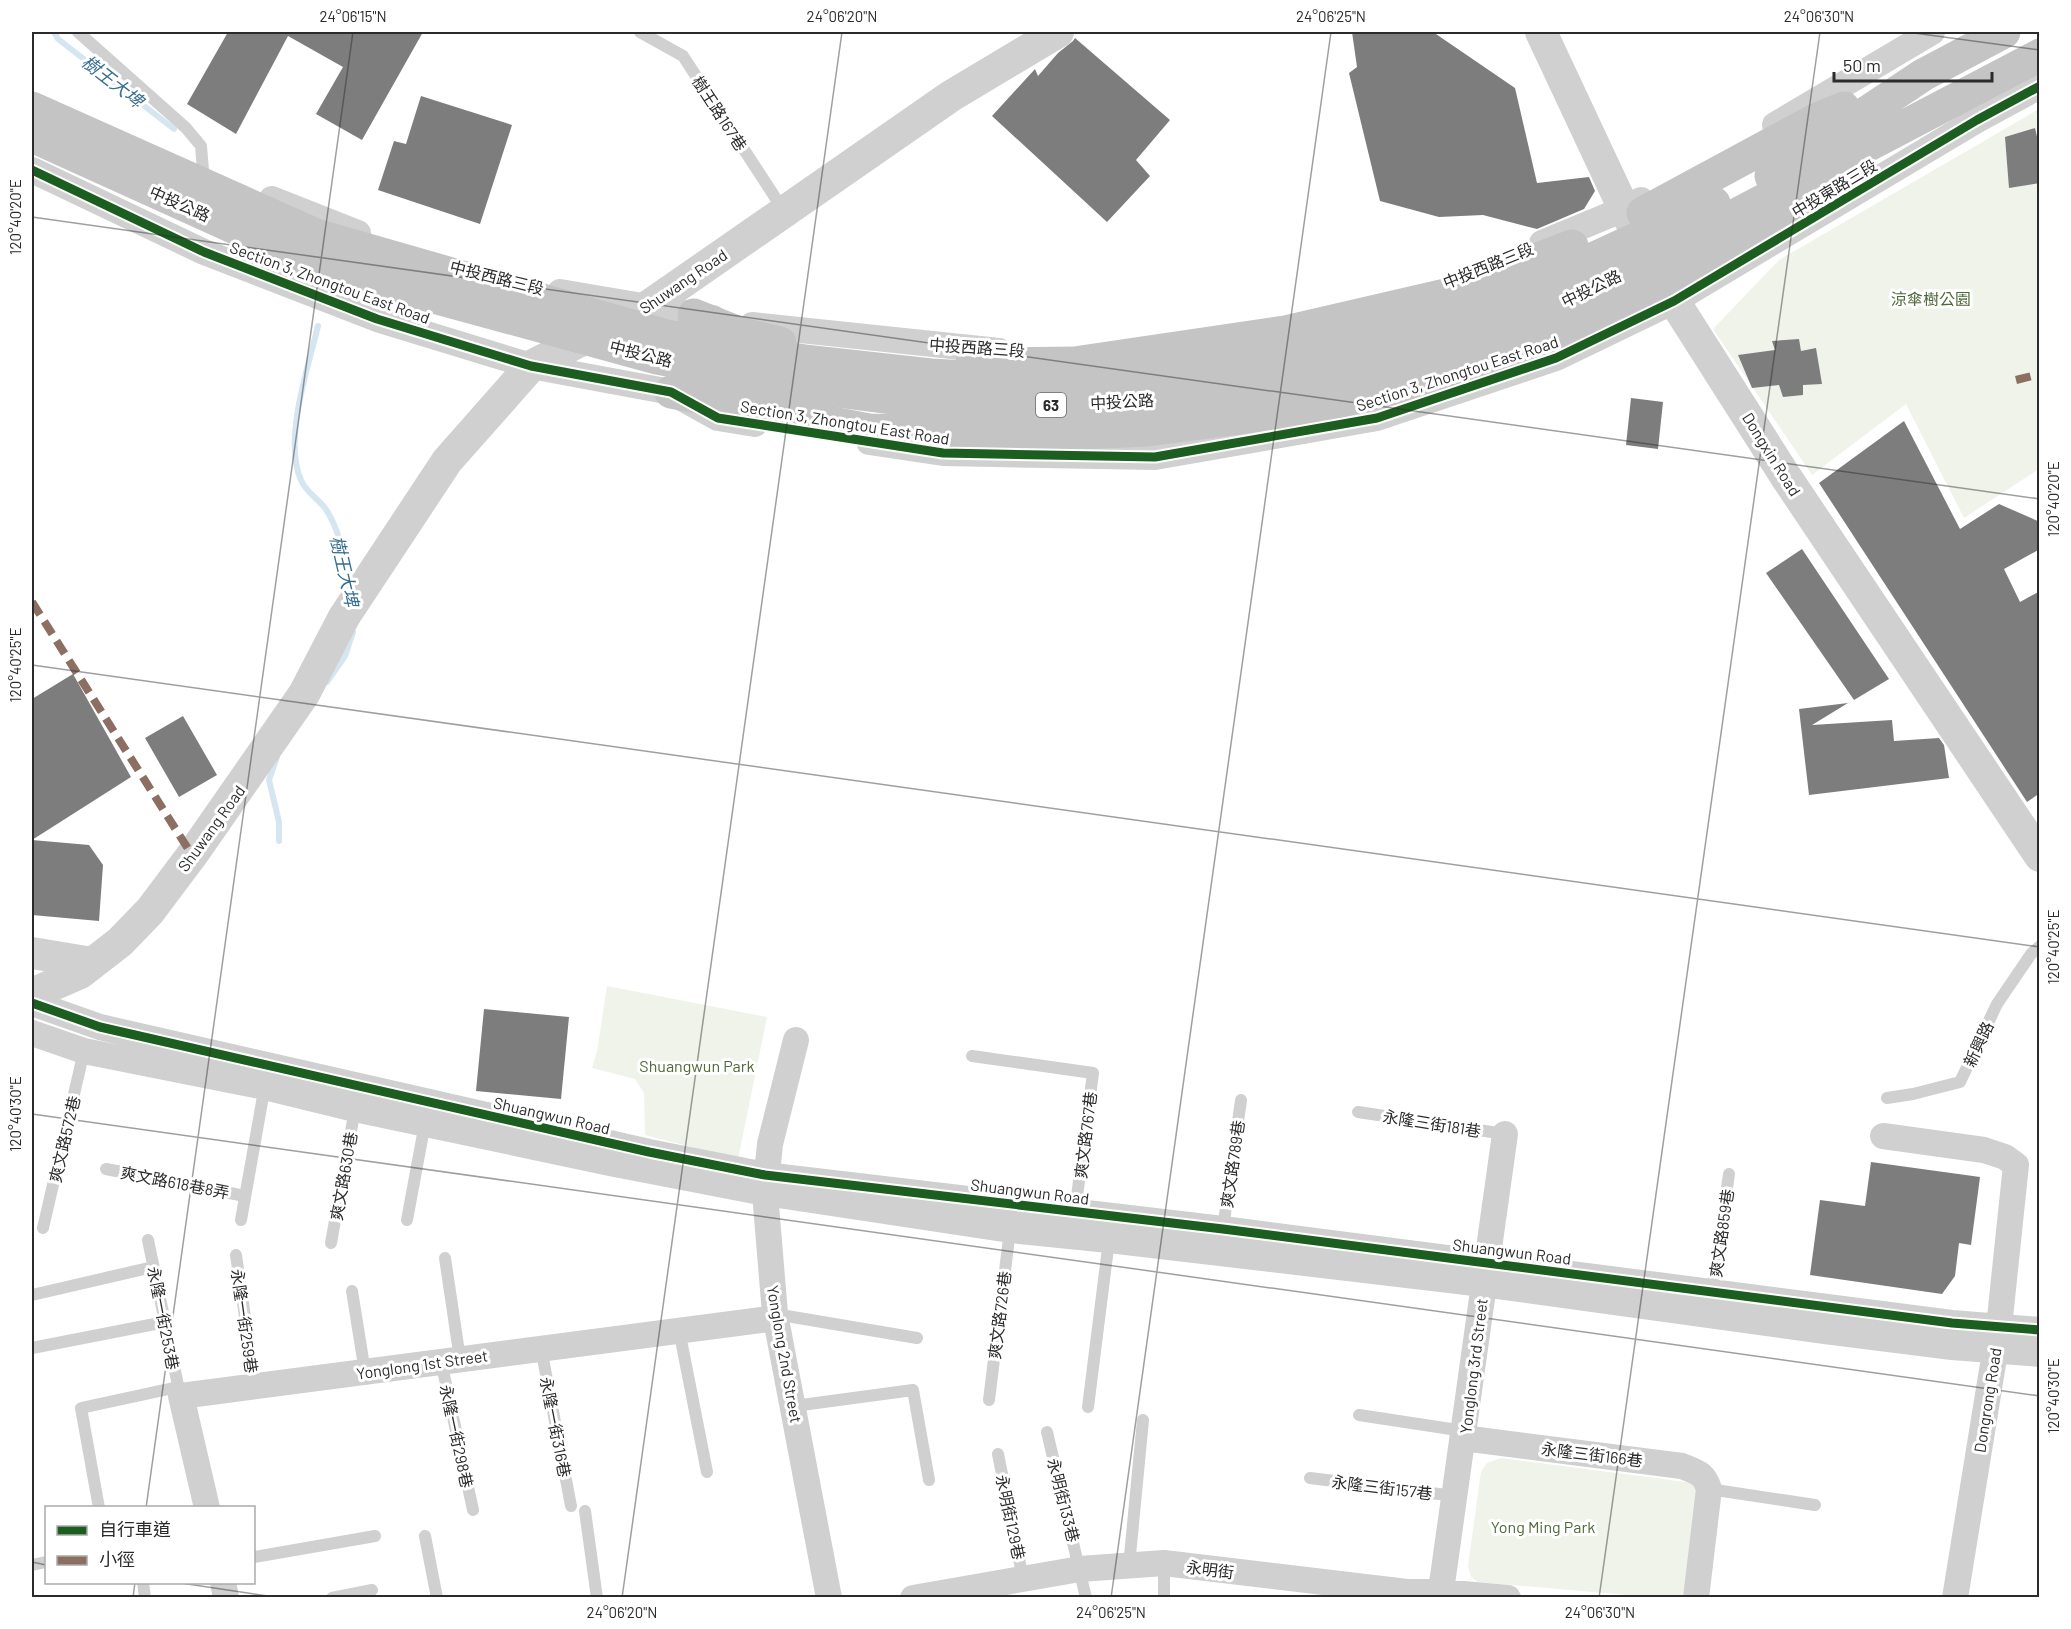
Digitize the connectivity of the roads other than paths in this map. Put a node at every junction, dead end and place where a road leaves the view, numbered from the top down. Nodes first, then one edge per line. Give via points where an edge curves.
1 (78, 32) edge
2 (640, 32) edge
3 (1058, 32) edge
4 (1541, 32) edge
5 (1932, 32) edge
6 (2004, 32) edge
7 (2040, 55) edge
8 (1923, 75) junction
9 (2040, 86) edge
10 (32, 90) edge
11 (32, 108) edge
12 (32, 136) edge
13 (32, 170) edge
14 (203, 170) junction
15 (1806, 178) junction
16 (1624, 209) junction
17 (784, 210) junction
18 (340, 227) junction
19 (312, 294) junction
20 (1674, 301) junction
21 (647, 307) junction
22 (694, 315) junction
23 (531, 366) junction
24 (671, 392) junction
25 (2040, 856) edge
26 (2040, 946) edge
27 (32, 953) edge
28 (92, 963) junction
29 (32, 994) edge
30 (32, 1003) edge
31 (32, 1033) edge
32 (796, 1040) dead end
33 (84, 1051) junction
34 (972, 1056) dead end
35 (267, 1077) junction
36 (1887, 1098) dead end
37 (1241, 1100) dead end
38 (355, 1108) junction
39 (1358, 1112) dead end
40 (425, 1123) junction
41 (1505, 1134) joint
42 (1883, 1136) dead end
43 (106, 1169) dead end
44 (1729, 1174) dead end
45 (765, 1184) junction
46 (245, 1196) junction
47 (1075, 1212) junction
48 (241, 1220) dead end
49 (407, 1220) dead end
50 (43, 1227) dead end
51 (1223, 1229) junction
52 (1010, 1230) junction
53 (148, 1240) dead end
54 (1109, 1240) junction
55 (331, 1243) dead end
56 (236, 1255) dead end
57 (445, 1258) dead end
58 (153, 1267) junction
59 (1484, 1273) junction
60 (352, 1291) dead end
61 (1712, 1291) junction
62 (32, 1295) edge
63 (776, 1316) junction
64 (165, 1322) junction
65 (679, 1330) junction
66 (2040, 1330) edge
67 (917, 1338) dead end
68 (1996, 1339) junction
69 (32, 1348) edge
70 (541, 1348) junction
71 (2040, 1354) edge
72 (451, 1360) junction
73 (365, 1372) junction
74 (255, 1386) junction
75 (179, 1392) junction
76 (989, 1400) dead end
77 (794, 1406) junction
78 (1088, 1407) dead end
79 (1359, 1415) dead end
80 (1143, 1419) dead end
81 (1047, 1432) dead end
82 (1464, 1434) junction
83 (998, 1454) dead end
84 (707, 1472) dead end
85 (1310, 1478) dead end
86 (929, 1480) dead end
87 (1709, 1489) junction
88 (1455, 1496) junction
89 (1815, 1505) dead end
90 (99, 1506) edge
91 (207, 1506) edge
92 (571, 1506) dead end
93 (473, 1510) dead end
94 (585, 1511) dead end
95 (375, 1536) dead end
96 (425, 1536) dead end
97 (255, 1557) edge
98 (1164, 1563) junction
99 (1129, 1566) junction
100 (1080, 1569) junction
101 (1023, 1579) junction
102 (372, 1590) dead end
103 (1440, 1595) edge
104 (1503, 1597) edge
105 (332, 1598) edge
106 (437, 1598) edge
107 (597, 1598) edge
108 (830, 1598) edge
109 (913, 1598) edge
110 (1086, 1598) edge
111 (1164, 1598) edge
112 (1508, 1598) edge
113 (1696, 1598) edge
114 (1955, 1598) edge

1 - 14 lane via 186,128 201,146
2 - 17 lane, 樹王路167巷 via 682,56
3 - 17 street, Shuwang Road via 951,96
4 - 16 street, Dongxin Road
5 - 16 street, 中投西路三段
6 - 8 main road, 中投公路 / 63, bridge
7 - 15 main road, 中投公路 / 63, bridge
8 - 11 main road, 中投公路 / 63, bridge via 1766,179 1456,322 1193,373 1070,383 931,375 804,361 667,336 316,235
8 - 22 main road, bridge via 1817,119 1606,233 1445,295 1285,332 1075,363 996,364 805,349 742,334
9 - 20 street, 中投東路三段
10 - 14 street, 中投西路三段
12 - 15 main road, 中投公路 / 63, bridge via 317,265 657,358 821,389 923,402 1053,405 1185,398 1386,363 1448,346 1557,304
13 - 19 street, Section 3, Zhongtou East Road via 204,252
14 - 18 street, 中投西路三段
15 - 24 main road, bridge via 1766,229 1667,284 1562,332 1405,386 1303,410 1147,430 1057,434 868,430
16 - 20 street, Dongxin Road
16 - 22 street, 中投西路三段 via 1451,281 1227,338 1012,352
17 - 21 street, Shuwang Road
18 - 19 street via 315,226 296,240 293,272
18 - 21 street, 中投西路三段 via 445,264 540,289
19 - 23 street, Section 3, Zhongtou East Road via 377,319
20 - 24 street, Section 3, Zhongtou East Road via 1556,358 1377,418 1155,457 943,453 718,418
20 - 25 street, Dongxin Road via 1786,477
21 - 22 street, 中投西路三段
21 - 23 street, Shuwang Road
23 - 24 street, Section 3, Zhongtou East Road
23 - 28 street, Shuwang Road via 447,461 344,617 304,694 192,855 150,910 120,942
26 - 36 lane, 新興路 via 1997,1004 1960,1082
27 - 28 street
28 - 29 street, Shuwang Road via 80,973
30 - 35 street, Shuangwun Road via 100,1028
31 - 33 street, Shuangwun Road
32 - 45 street, Yonglong 2nd Street via 770,1144
33 - 35 street, Shuangwun Road
33 - 50 lane, 爽文路572巷
34 - 47 lane, 爽文路767巷 via 1094,1073
35 - 38 street, Shuangwun Road
35 - 45 street, Shuangwun Road via 649,1152
35 - 46 lane
37 - 51 lane, 爽文路789巷
38 - 40 street, Shuangwun Road
38 - 55 lane, 爽文路630巷
39 - 41 lane, 永隆三街181巷
40 - 45 street, Shuangwun Road via 610,1163
40 - 49 lane
41 - 59 street, Yonglong 3rd Street
42 - 68 street, Dongrong Road via 1984,1150 2016,1165
43 - 46 lane, 爽文路618巷8弄
44 - 61 lane, 爽文路859巷
45 - 47 street, Shuangwun Road
45 - 52 street, Shuangwun Road
45 - 63 street, Yonglong 2nd Street
46 - 48 lane
47 - 51 street, Shuangwun Road
51 - 59 street, Shuangwun Road
52 - 54 street, Shuangwun Road
52 - 76 lane, 爽文路726巷
53 - 58 lane, 永隆一街253巷
54 - 59 street, Shuangwun Road
54 - 78 lane
56 - 74 lane, 永隆一街259巷
57 - 72 lane, 永隆一街298巷
58 - 62 lane
58 - 64 lane, 永隆一街253巷
59 - 61 street, Shuangwun Road
59 - 68 street, Shuangwun Road via 1825,1331
59 - 82 street, Yonglong 3rd Street
60 - 73 lane
61 - 68 street, Shuangwun Road via 1845,1310
63 - 65 street, Yonglong 1st Street
63 - 67 lane
63 - 77 street, Yonglong 2nd Street
64 - 69 lane
64 - 75 lane, 永隆一街253巷
65 - 70 street, Yonglong 1st Street
65 - 84 lane
66 - 68 street, Shuangwun Road
68 - 71 street, Shuangwun Road
68 - 114 street, Dongrong Road
70 - 72 street, Yonglong 1st Street
70 - 92 lane, 永隆一街316巷
72 - 73 street, Yonglong 1st Street
72 - 93 lane, 永隆一街298巷
73 - 74 street, Yonglong 1st Street
74 - 75 street, Yonglong 1st Street
75 - 90 lane via 81,1408
75 - 91 street
77 - 86 lane via 913,1390
77 - 108 street, Yonglong 2nd Street
79 - 82 lane
80 - 99 lane
81 - 100 lane, 永明街133巷
82 - 87 street, 永隆三街166巷 via 1682,1466 1698,1472
82 - 88 street, Yonglong 3rd Street
83 - 101 lane, 永明街129巷
85 - 88 lane, 永隆三街157巷
87 - 89 lane
87 - 113 street
88 - 103 street, Yonglong 3rd Street
94 - 107 lane
95 - 97 lane
96 - 106 lane
98 - 99 street, 永明街
98 - 103 street, 永明街
98 - 111 lane
99 - 100 street, 永明街
100 - 101 street, 永明街
100 - 110 lane, 永明街133巷
101 - 109 street, 永明街
102 - 105 lane
103 - 104 street, 永明街
104 - 112 street, 永明街

